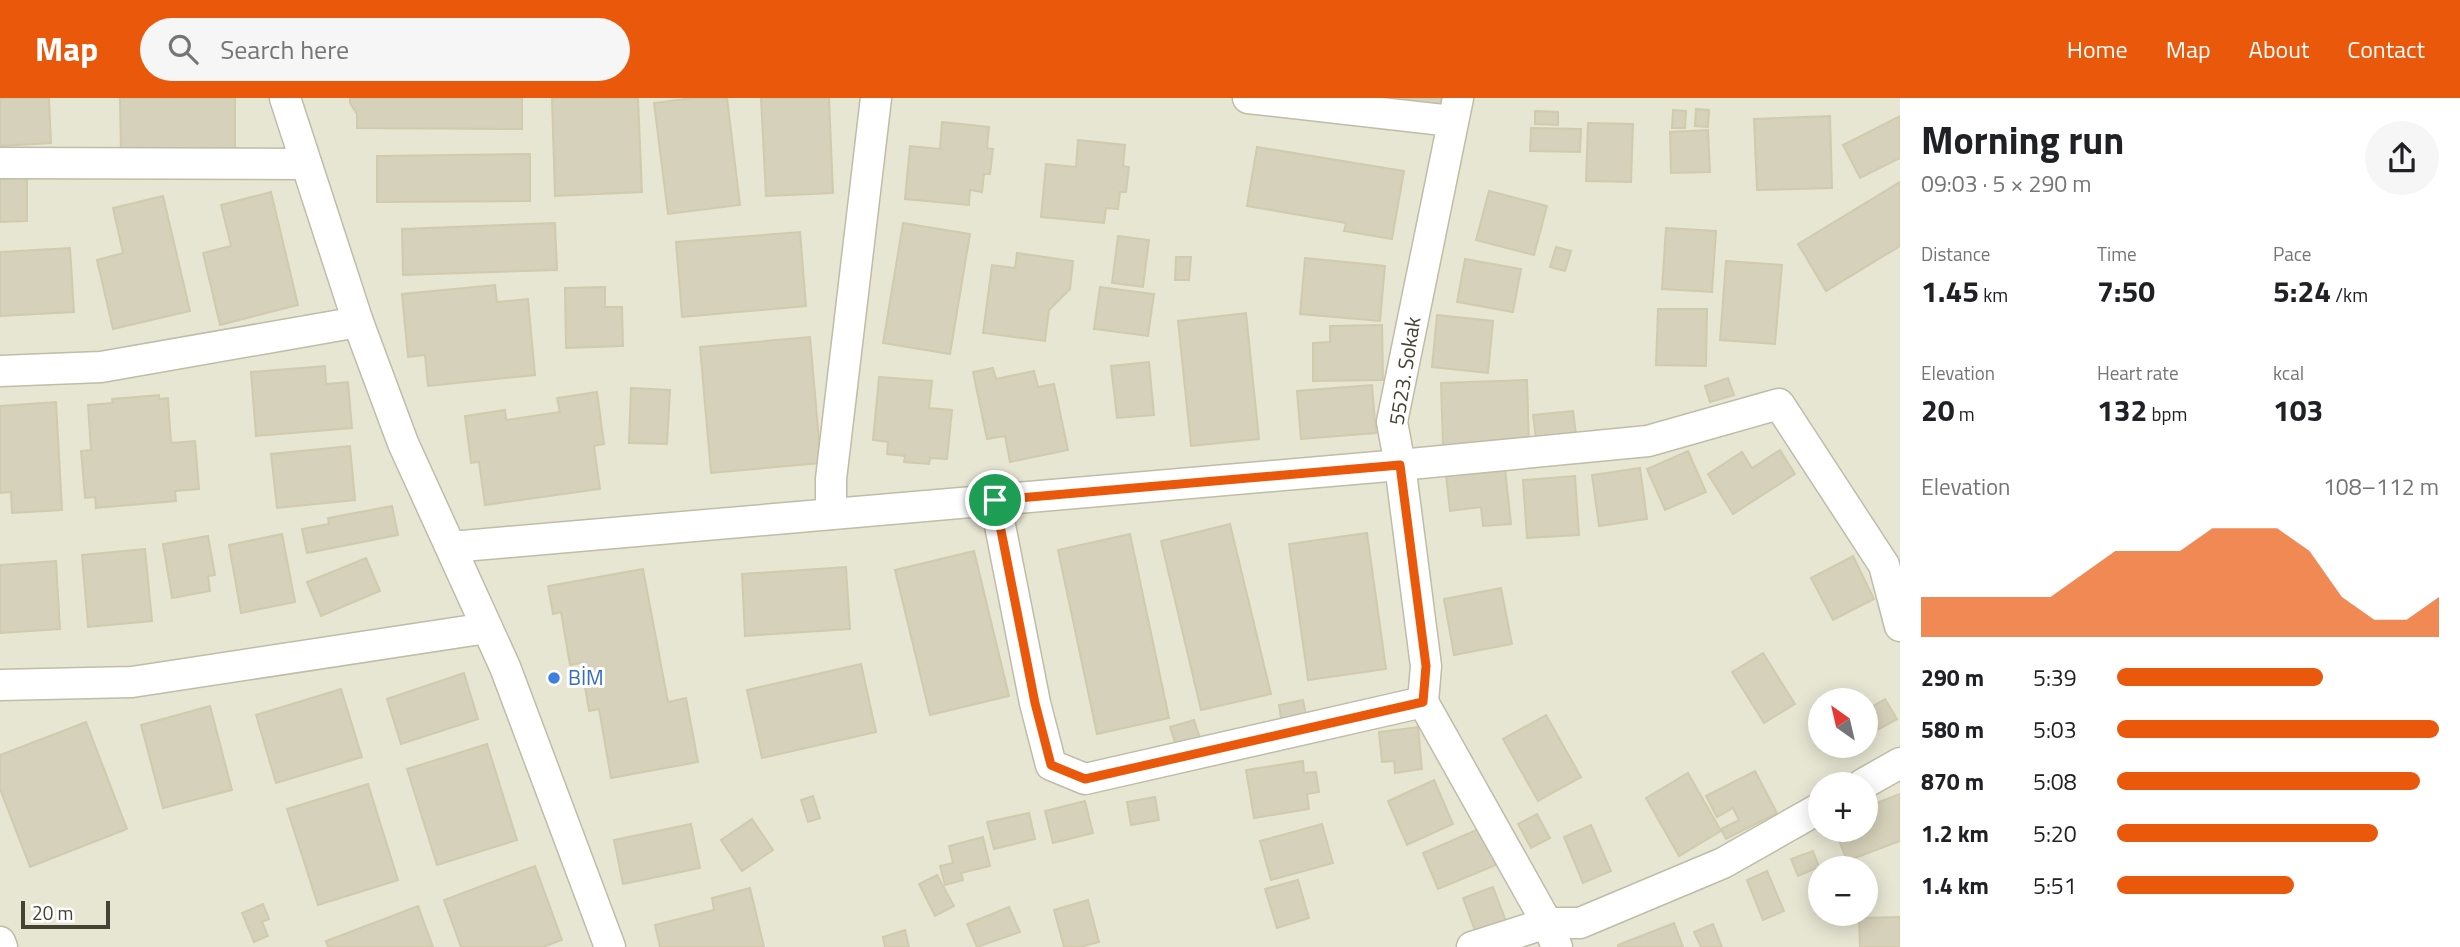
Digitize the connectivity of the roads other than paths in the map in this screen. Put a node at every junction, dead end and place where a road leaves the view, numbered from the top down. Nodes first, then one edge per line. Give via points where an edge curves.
1 (285, 98) edge
2 (876, 98) edge
3 (1248, 98) edge
4 (1455, 110) edge
5 (0, 163) edge
6 (306, 164) junction
7 (358, 322) junction
8 (0, 371) edge
9 (1400, 465) junction
10 (995, 500) junction
11 (831, 514) junction
12 (451, 547) junction
13 (1900, 626) edge
14 (487, 628) junction
15 (0, 685) edge
16 (1423, 702) junction
17 (1900, 763) edge
18 (1878, 775) edge
19 (1808, 815) edge
20 (1552, 935) edge
21 (0, 942) edge
22 (2, 947) edge
23 (609, 947) edge
24 (1472, 947) edge

1 - 6 street
2 - 11 street via 831,479
3 - 4 street
4 - 9 street, 5523. Sokak via 1392,422
5 - 6 street
6 - 7 street
7 - 8 street via 101,367
7 - 12 street via 403,443
9 - 10 street
9 - 13 street via 1648,441 1779,404 1884,565
9 - 16 street, 5523. Sokak via 1426,666
10 - 11 street
10 - 16 street via 1051,765 1085,779
11 - 12 street
12 - 14 street
14 - 15 street via 132,682
14 - 23 street
16 - 20 street
17 - 18 street
19 - 20 street via 1723,863
20 - 24 street
21 - 22 street

